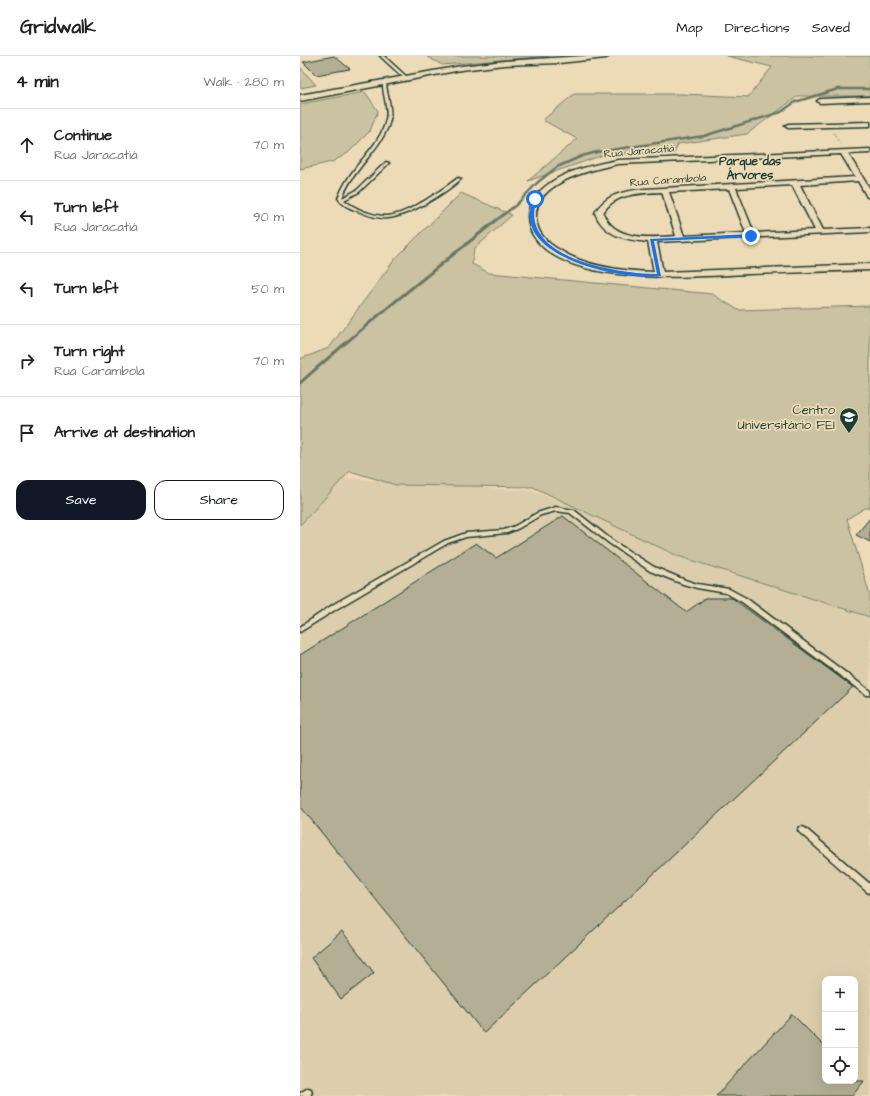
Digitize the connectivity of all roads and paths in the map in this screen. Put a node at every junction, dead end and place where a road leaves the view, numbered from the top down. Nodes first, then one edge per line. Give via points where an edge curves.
1 (382, 56) edge
2 (606, 56) edge
3 (407, 79) junction
4 (384, 83) junction
5 (300, 98) edge
6 (870, 99) edge
7 (820, 101) dead end
8 (870, 124) edge
9 (831, 125) junction
10 (788, 126) dead end
11 (870, 151) edge
12 (843, 152) junction
13 (387, 163) dead end
14 (459, 179) dead end
15 (860, 179) junction
16 (795, 183) junction
17 (732, 187) junction
18 (665, 190) junction
19 (870, 195) edge
20 (341, 200) junction
21 (870, 230) edge
22 (820, 232) junction
23 (751, 236) junction
24 (681, 239) junction
25 (652, 240) junction
26 (870, 267) edge
27 (660, 275) junction
28 (300, 630) edge
29 (868, 693) dead end
30 (802, 830) dead end
31 (870, 889) edge

1 - 3 lane
2 - 3 street via 485,65
3 - 4 street
4 - 5 street
4 - 20 lane via 388,122 344,187
6 - 7 street
8 - 9 street
9 - 10 street
9 - 12 path
11 - 12 street, Rua Jaracatiá
12 - 15 street
12 - 27 street, Rua Jaracatiá via 618,162 596,166 556,182 535,199 532,220 536,234 545,244 578,261 617,272
13 - 20 lane via 361,188
14 - 20 lane via 446,190 393,216 373,215
15 - 16 street, Rua Carambola
15 - 19 street
16 - 17 street, Rua Carambola
16 - 22 street
17 - 18 street, Rua Carambola
17 - 23 street
18 - 24 street
18 - 25 street, Rua Carambola via 619,196 603,206 599,213 603,223 614,231 630,237
21 - 22 street, Rua Carambola
22 - 23 street, Rua Carambola
23 - 24 street, Rua Carambola
24 - 25 street, Rua Carambola
25 - 27 street
26 - 27 street, Rua Jaracatiá
28 - 29 lane via 446,542 466,535 505,532 548,510 564,509 579,516 611,542 652,569 683,582 727,591 744,600
30 - 31 lane

